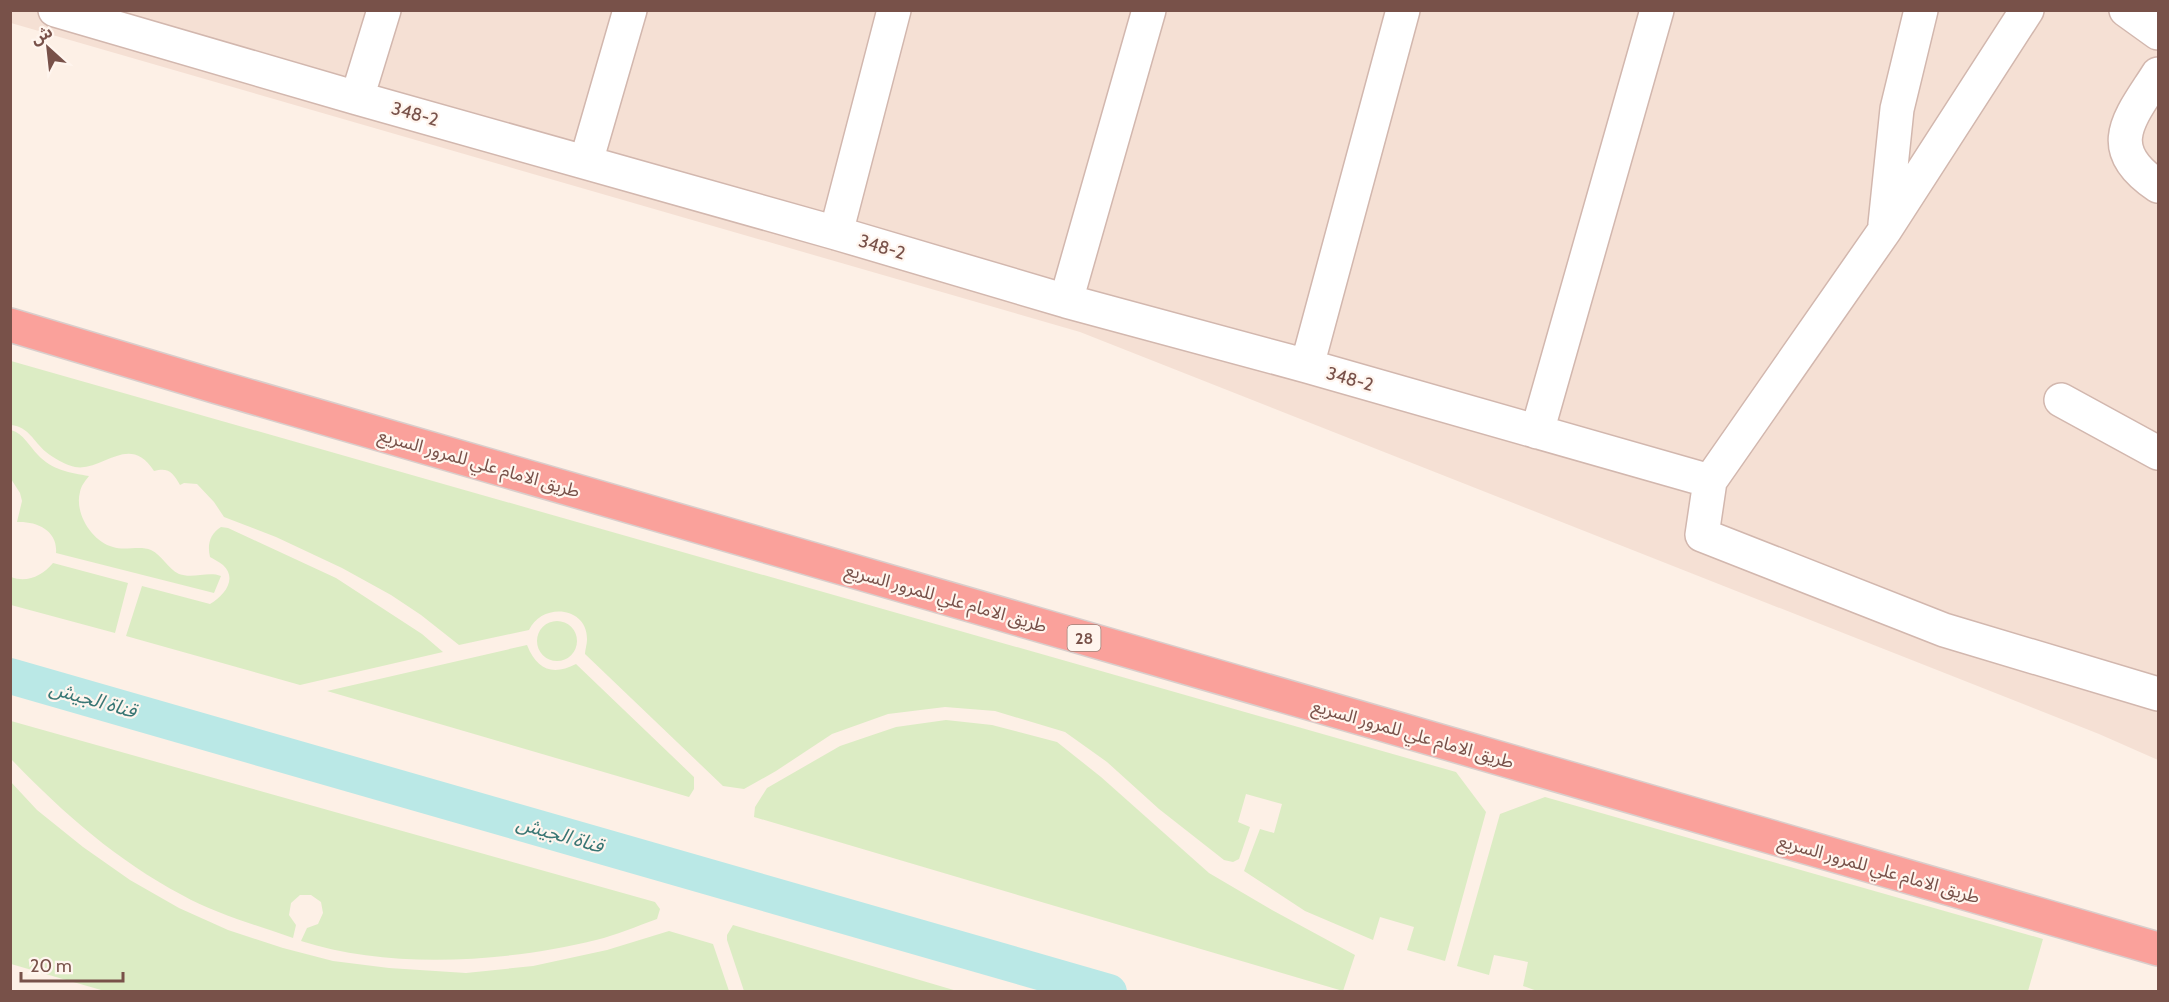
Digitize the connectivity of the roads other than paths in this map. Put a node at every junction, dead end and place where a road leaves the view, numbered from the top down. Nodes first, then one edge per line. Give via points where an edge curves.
1 (56, 10) edge
2 (384, 10) edge
3 (630, 10) edge
4 (894, 10) edge
5 (1149, 10) edge
6 (1403, 10) edge
7 (1657, 10) edge
8 (1921, 10) edge
9 (2027, 10) edge
10 (2126, 10) edge
11 (131, 21) edge
12 (2158, 33) edge
13 (2158, 74) edge
14 (357, 99) junction
15 (586, 162) junction
16 (2158, 186) edge
17 (1885, 230) junction
18 (836, 233) junction
19 (1066, 301) junction
20 (10, 325) edge
21 (1307, 366) junction
22 (2061, 400) dead end
23 (1537, 432) junction
24 (2158, 453) edge
25 (1710, 481) junction
26 (2158, 694) edge
27 (2158, 949) edge

1 - 11 street, 348-2
2 - 14 street
3 - 15 street
4 - 18 street
5 - 19 street
6 - 21 street
7 - 23 street
8 - 17 street via 1897,109
9 - 17 street
10 - 12 street
11 - 14 street, 348-2
13 - 16 street via 2128,120 2124,143 2133,164
14 - 15 street, 348-2
15 - 18 street, 348-2
17 - 25 street
18 - 19 street, 348-2
19 - 21 street, 348-2
20 - 27 highway, طريق الامام علي للمرور السريع / 28
21 - 23 street, 348-2
22 - 24 street
23 - 25 street, 348-2
25 - 26 street via 1702,535 1944,630

